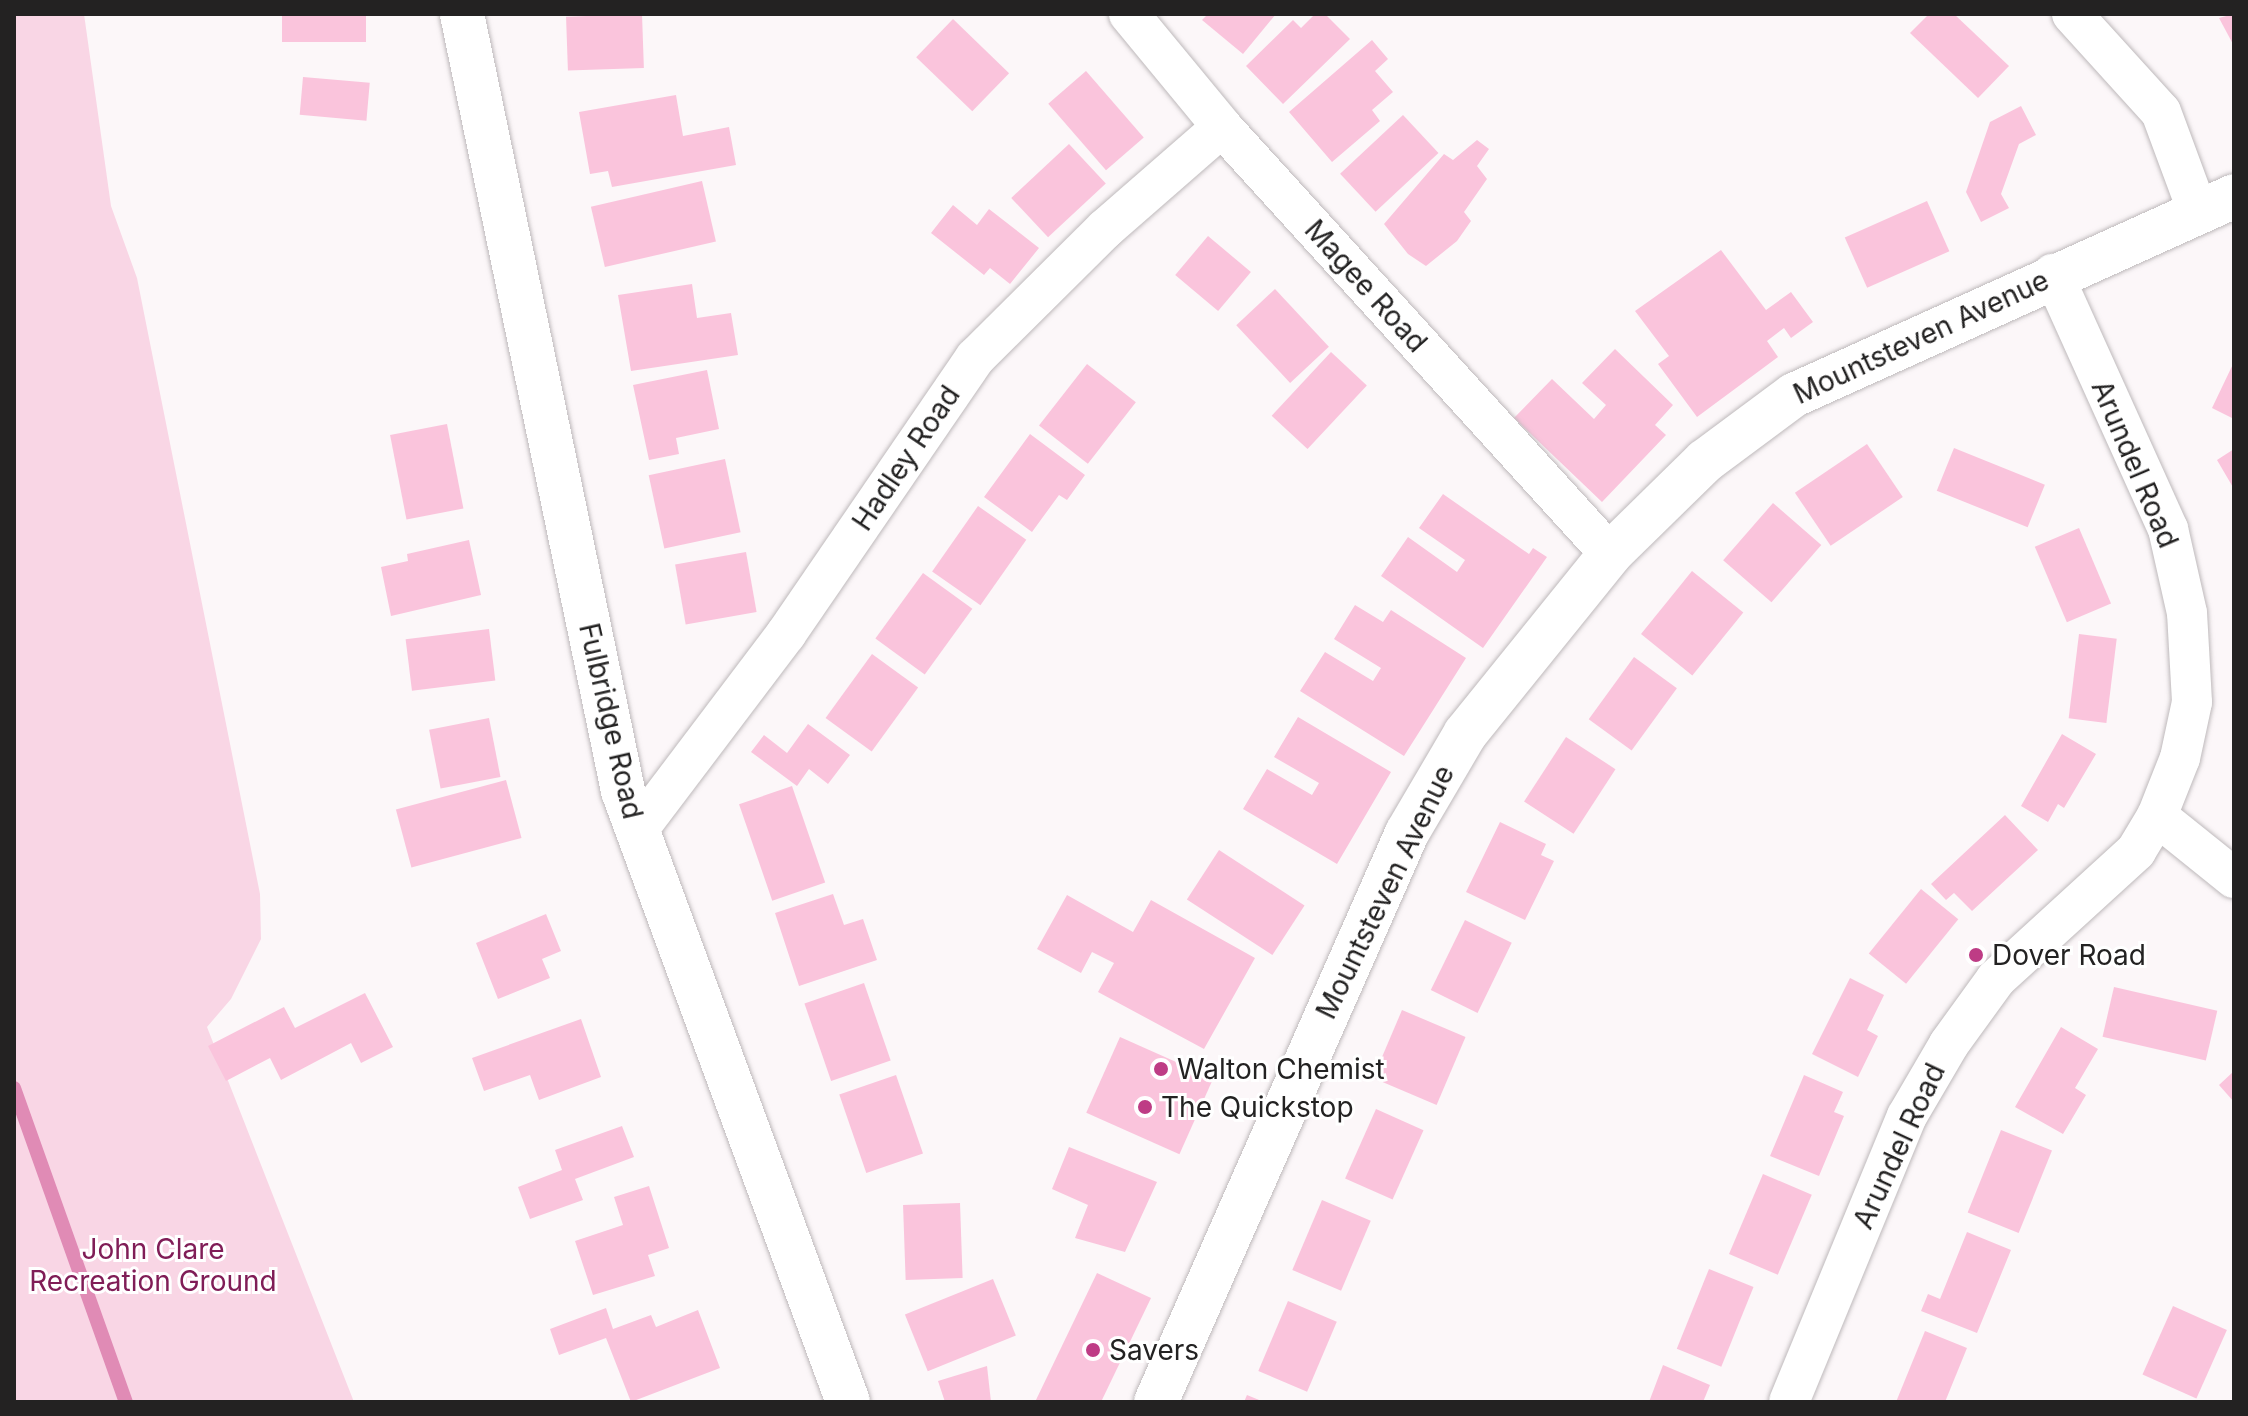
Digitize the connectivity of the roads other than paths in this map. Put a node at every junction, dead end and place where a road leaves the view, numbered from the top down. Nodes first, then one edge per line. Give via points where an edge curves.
1 (462, 14) edge
2 (1129, 14) edge
3 (2072, 14) edge
4 (1222, 127) junction
5 (2216, 204) edge
6 (2053, 274) junction
7 (1610, 554) junction
8 (2157, 816) junction
9 (637, 831) junction
10 (2234, 878) edge
11 (848, 1402) edge
12 (1156, 1402) edge
13 (1789, 1402) edge

1 - 9 street, Fulbridge Road via 623,791
2 - 4 street, Magee Road
3 - 5 street via 2161,112
4 - 7 street, Magee Road
4 - 9 street, Hadley Road via 1105,229 975,358 786,634
5 - 6 street, Mountsteven Avenue
6 - 7 street, Mountsteven Avenue via 1794,395 1705,461
6 - 8 street, Arundel Road via 2168,529 2187,613 2192,702 2180,758
7 - 12 street, Mountsteven Avenue via 1465,734 1407,833
8 - 10 street
8 - 13 street, Arundel Road via 2136,851 1996,979 1949,1044 1907,1116
9 - 11 street, Fulbridge Road

